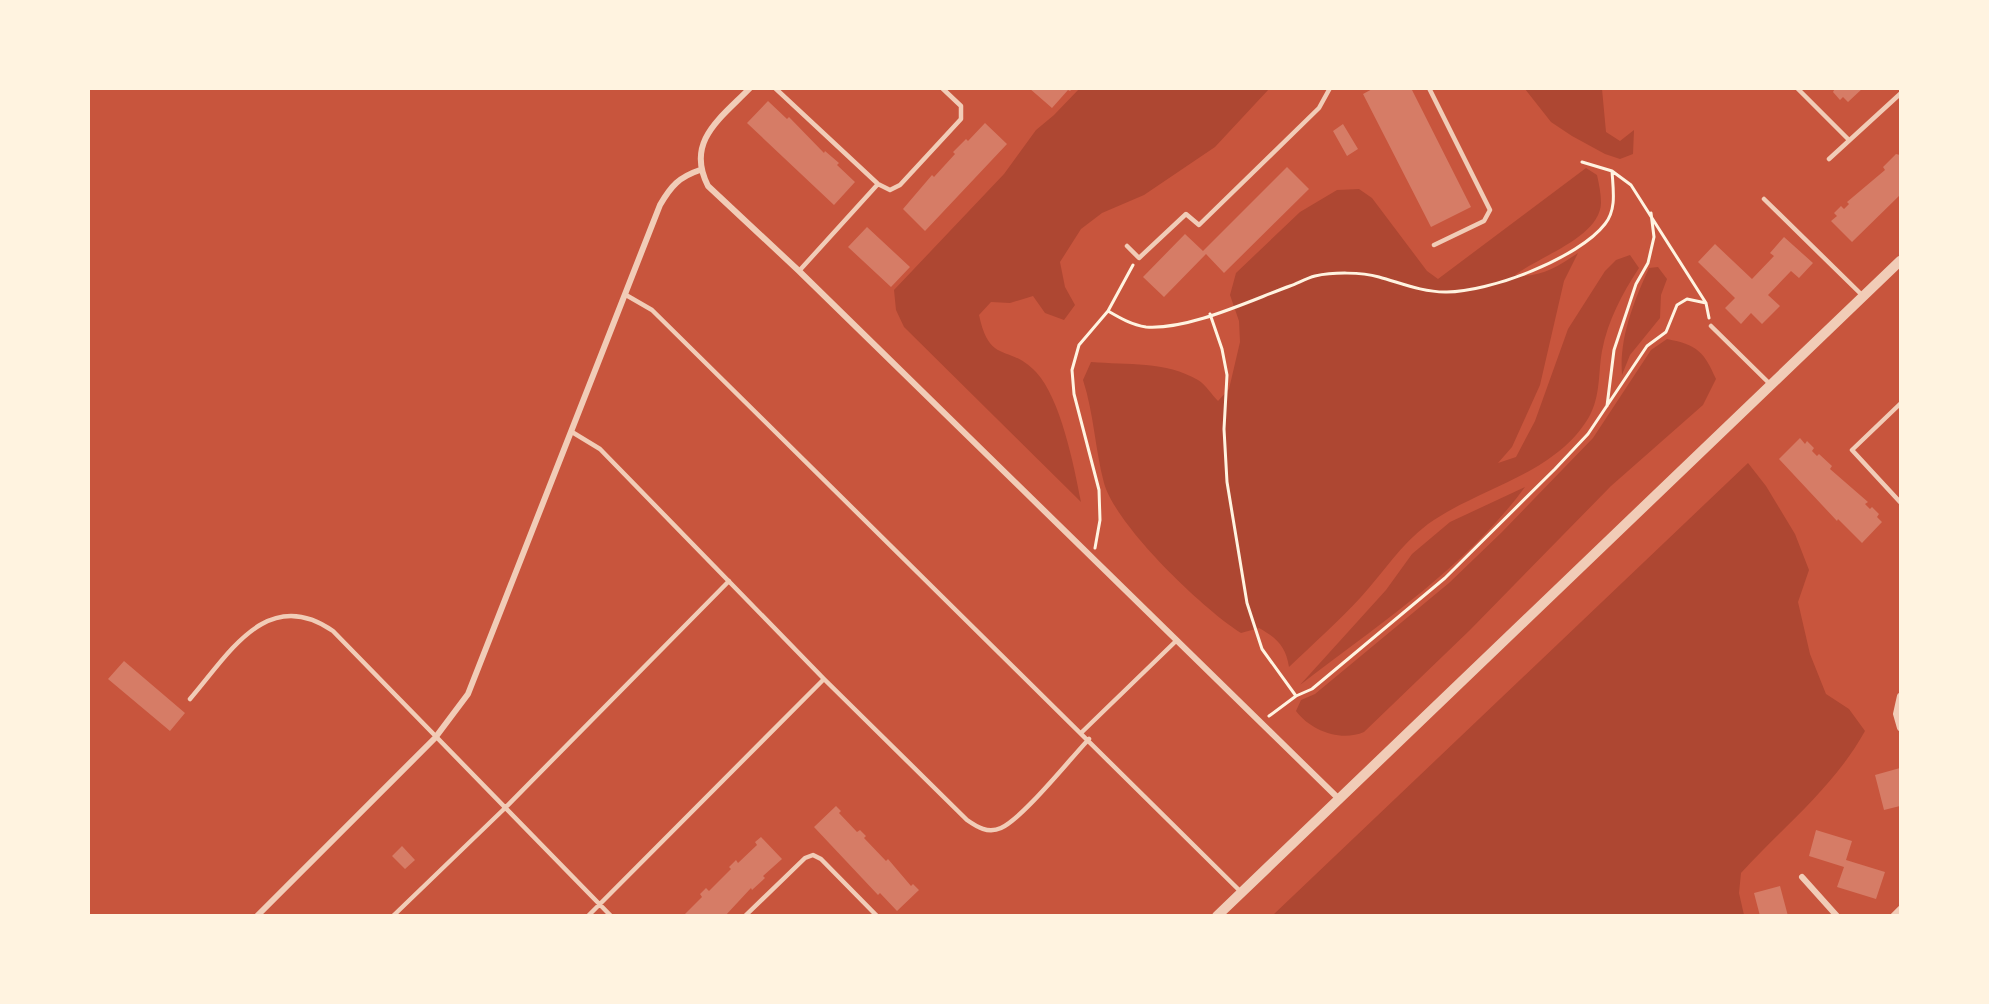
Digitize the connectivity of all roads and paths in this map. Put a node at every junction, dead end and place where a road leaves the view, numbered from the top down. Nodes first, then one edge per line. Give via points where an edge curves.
1 (750, 88) edge
2 (776, 88) edge
3 (942, 88) edge
4 (1330, 88) edge
5 (1429, 88) edge
6 (1797, 88) edge
7 (1900, 94) edge
8 (1849, 140) junction
9 (1829, 159) dead end
10 (1582, 162) dead end
11 (700, 170) junction
12 (1612, 171) junction
13 (878, 184) junction
14 (1764, 199) dead end
15 (1651, 213) junction
16 (1434, 245) dead end
17 (1127, 246) dead end
18 (1139, 258) junction
19 (1900, 261) edge
20 (799, 271) junction
21 (626, 294) junction
22 (1863, 297) junction
23 (1706, 303) junction
24 (1108, 311) junction
25 (1210, 314) junction
26 (1711, 326) joint
27 (1772, 386) junction
28 (1900, 404) edge
29 (1607, 407) junction
30 (572, 432) junction
31 (1900, 502) edge
32 (1094, 559) junction
33 (729, 581) junction
34 (1177, 640) junction
35 (824, 680) junction
36 (1296, 696) junction
37 (1900, 696) edge
38 (190, 699) dead end
39 (1261, 723) junction
40 (1900, 728) edge
41 (1082, 732) junction
42 (435, 738) junction
43 (1089, 739) junction
44 (1339, 799) junction
45 (504, 809) junction
46 (1802, 877) dead end
47 (1241, 892) junction
48 (600, 904) junction
49 (1900, 909) edge
50 (257, 915) edge
51 (393, 915) edge
52 (588, 915) edge
53 (611, 915) edge
54 (745, 915) edge
55 (877, 915) edge
56 (1217, 915) edge
57 (1837, 915) edge
58 (1893, 915) edge

1 - 11 street via 707,133
2 - 13 lane
3 - 13 lane via 961,106 961,119 900,185 890,190
4 - 18 lane via 1319,108 1199,225 1186,214
5 - 16 lane via 1490,210 1484,221
6 - 8 lane
7 - 8 lane
8 - 9 lane
10 - 12 path
11 - 20 street via 716,195
11 - 21 street via 682,176 670,188
12 - 15 path via 1631,185
12 - 25 path via 1614,200 1606,223 1582,245 1509,280 1479,290 1444,293 1399,285 1377,276 1315,276
13 - 20 lane
14 - 22 lane
15 - 23 path
15 - 29 path via 1654,237 1648,263 1636,284 1614,350
17 - 18 lane
18 - 24 path
19 - 22 street
20 - 32 street
21 - 30 street
21 - 41 lane via 652,310
22 - 27 street
23 - 26 path
23 - 29 path via 1688,299 1677,305 1666,332 1647,346
24 - 25 path via 1143,326 1168,327
24 - 32 path via 1078,345 1072,370 1074,394 1099,490 1100,520
25 - 36 path via 1227,375 1227,482 1247,603 1262,649
26 - 27 lane
27 - 44 street
28 - 31 lane via 1851,450
29 - 36 path via 1555,469 1445,578 1312,689
30 - 33 lane via 600,449
30 - 42 street via 468,694
32 - 34 street
33 - 35 lane
33 - 45 lane
34 - 39 street
34 - 41 lane
35 - 43 lane via 967,820 990,831 1017,817
35 - 48 lane
36 - 39 path
37 - 40 street via 1896,714
38 - 42 lane via 254,628 267,619 302,615 333,631
39 - 44 street
41 - 43 lane
42 - 45 lane
42 - 50 street
43 - 47 lane
44 - 47 street
45 - 48 lane
45 - 51 lane
46 - 57 street
47 - 56 street
48 - 52 lane
48 - 53 lane
49 - 58 street
54 - 55 lane via 805,858 813,855 821,858

